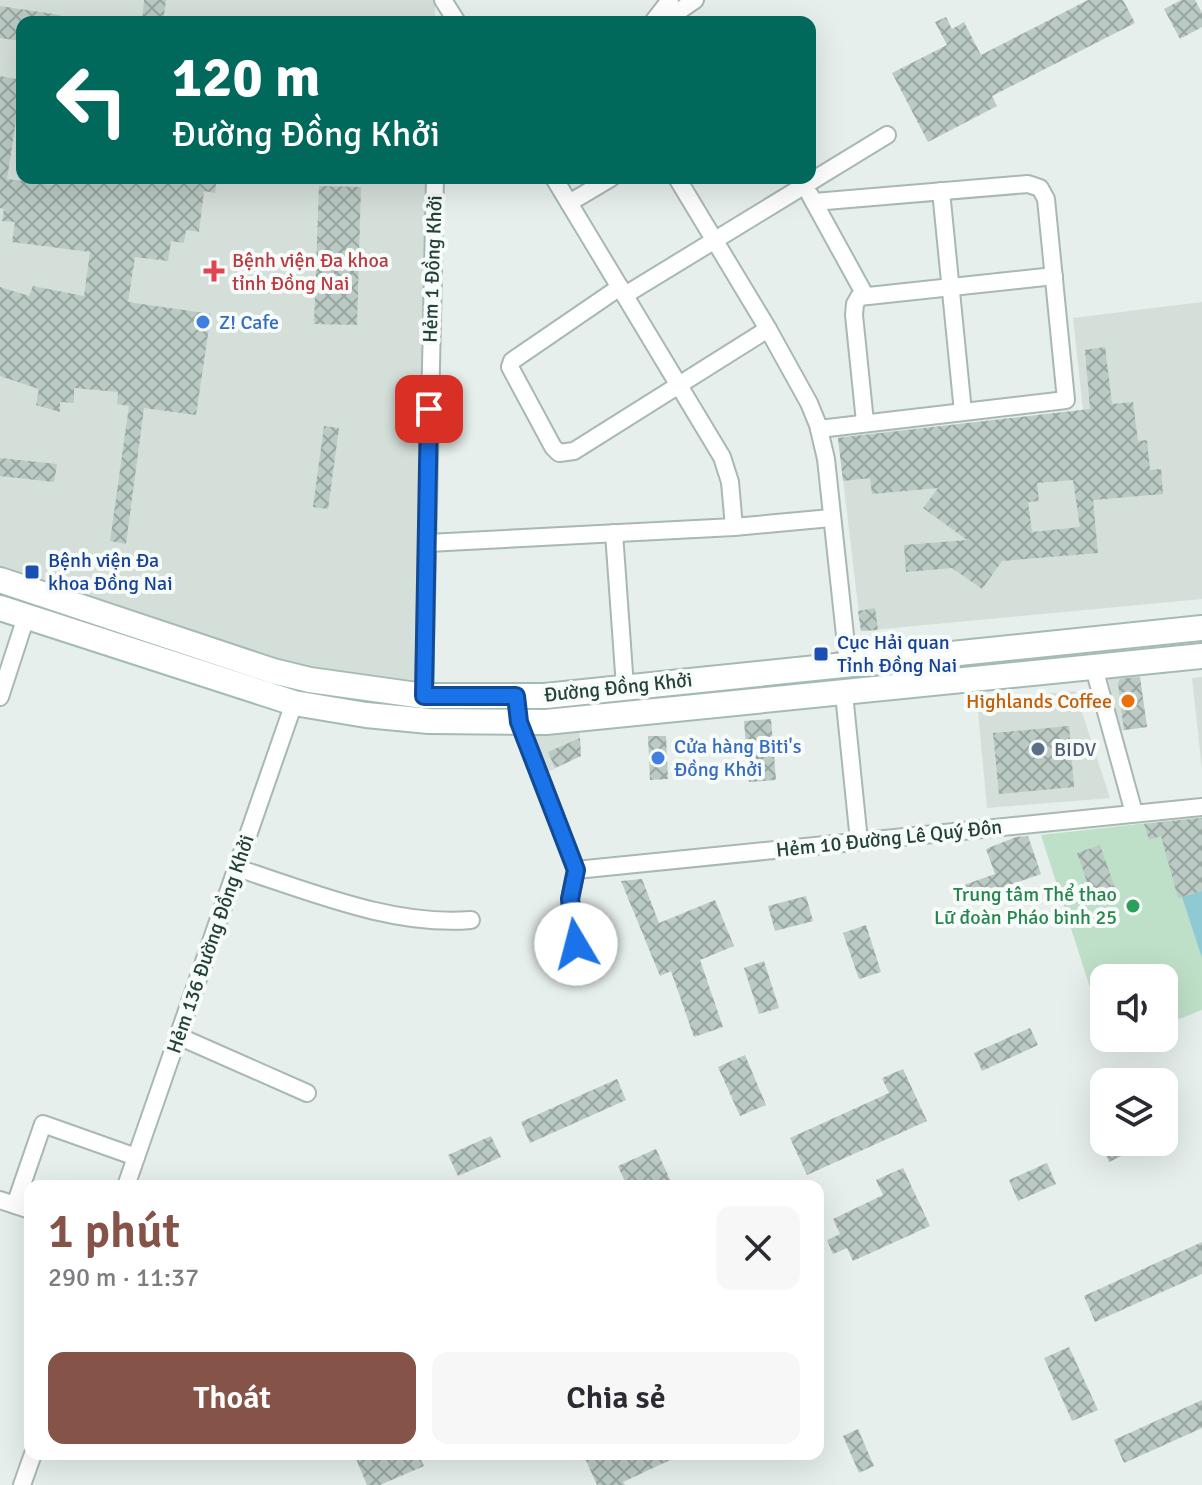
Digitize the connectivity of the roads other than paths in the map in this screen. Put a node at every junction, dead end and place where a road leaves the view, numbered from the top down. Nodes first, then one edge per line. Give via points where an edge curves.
1 (670, 0) edge
2 (695, 0) edge
3 (658, 16) edge
4 (672, 16) edge
5 (887, 135) dead end
6 (816, 176) edge
7 (435, 184) edge
8 (558, 184) edge
9 (601, 184) edge
10 (681, 184) edge
11 (803, 184) joint
12 (941, 191) junction
13 (814, 202) junction
14 (569, 203) junction
15 (715, 239) junction
16 (1054, 276) junction
17 (951, 287) junction
18 (622, 291) junction
19 (865, 295) junction
20 (768, 329) junction
21 (680, 385) junction
22 (963, 412) junction
23 (865, 422) junction
24 (819, 429) junction
25 (831, 518) junction
26 (734, 527) junction
27 (614, 533) junction
28 (428, 543) junction
29 (0, 580) edge
30 (0, 608) edge
31 (26, 617) junction
32 (1202, 628) edge
33 (960, 652) junction
34 (1202, 656) edge
35 (848, 663) junction
36 (1094, 668) junction
37 (963, 681) junction
38 (625, 687) junction
39 (844, 694) junction
40 (424, 696) junction
41 (516, 696) junction
42 (0, 697) edge
43 (294, 703) junction
44 (519, 722) junction
45 (1202, 807) edge
46 (1134, 813) junction
47 (859, 841) junction
48 (237, 868) junction
49 (576, 870) junction
50 (471, 920) dead end
51 (582, 958) dead end
52 (178, 1036) junction
53 (307, 1093) dead end
54 (136, 1157) junction
55 (128, 1180) edge
56 (15, 1205) edge
57 (31, 1460) edge
58 (22, 1485) edge

1 - 3 street
2 - 4 street
5 - 6 street
7 - 28 street, Hẻm 1 Đồng Khởi
8 - 14 street
9 - 14 street
10 - 15 street
11 - 13 street
11 - 15 street
12 - 13 street
12 - 16 street via 1028,184 1040,188 1046,199
12 - 17 street
13 - 19 street
14 - 18 street
15 - 18 street
15 - 20 street
16 - 17 street
16 - 22 street via 1066,400
17 - 19 street
17 - 22 street
18 - 21 street
18 - 21 street via 512,361 510,367 553,447 559,453 574,451
19 - 23 street via 856,301 854,315
20 - 21 street
20 - 24 street
21 - 26 street via 727,470
22 - 23 street
23 - 24 street
24 - 25 street
25 - 26 street
25 - 35 street
26 - 27 street
27 - 28 street
27 - 38 street
28 - 40 street, Hẻm 1 Đồng Khởi
29 - 40 main road, Đường Đồng Khởi via 273,671
30 - 31 main road, Đường Đồng Khởi
31 - 42 street
31 - 43 main road, Đường Đồng Khởi
32 - 33 main road, Đường Đồng Khởi
33 - 35 main road, Đường Đồng Khởi
33 - 37 main road
34 - 36 main road, Đường Đồng Khởi
35 - 38 main road, Đường Đồng Khởi
36 - 37 main road, Đường Đồng Khởi
36 - 46 street
37 - 39 main road, Đường Đồng Khởi
38 - 41 main road, Đường Đồng Khởi
39 - 44 main road, Đường Đồng Khởi
39 - 47 street
40 - 41 main road, Đường Đồng Khởi
41 - 44 main road
43 - 44 main road, Đường Đồng Khởi via 429,721
43 - 48 street, Hẻm 136 Đường Đồng Khởi
44 - 49 street
45 - 46 street, Hẻm 10 Đường Lê Quý Đôn
46 - 47 street, Hẻm 10 Đường Lê Quý Đôn
47 - 49 street, Hẻm 10 Đường Lê Quý Đôn
48 - 50 street via 348,904 452,922
48 - 52 street, Hẻm 136 Đường Đồng Khởi
49 - 51 street via 570,915
52 - 53 street
52 - 54 street, Hẻm 136 Đường Đồng Khởi
54 - 55 street, Hẻm 136 Đường Đồng Khởi
54 - 56 street via 43,1124
57 - 58 street

